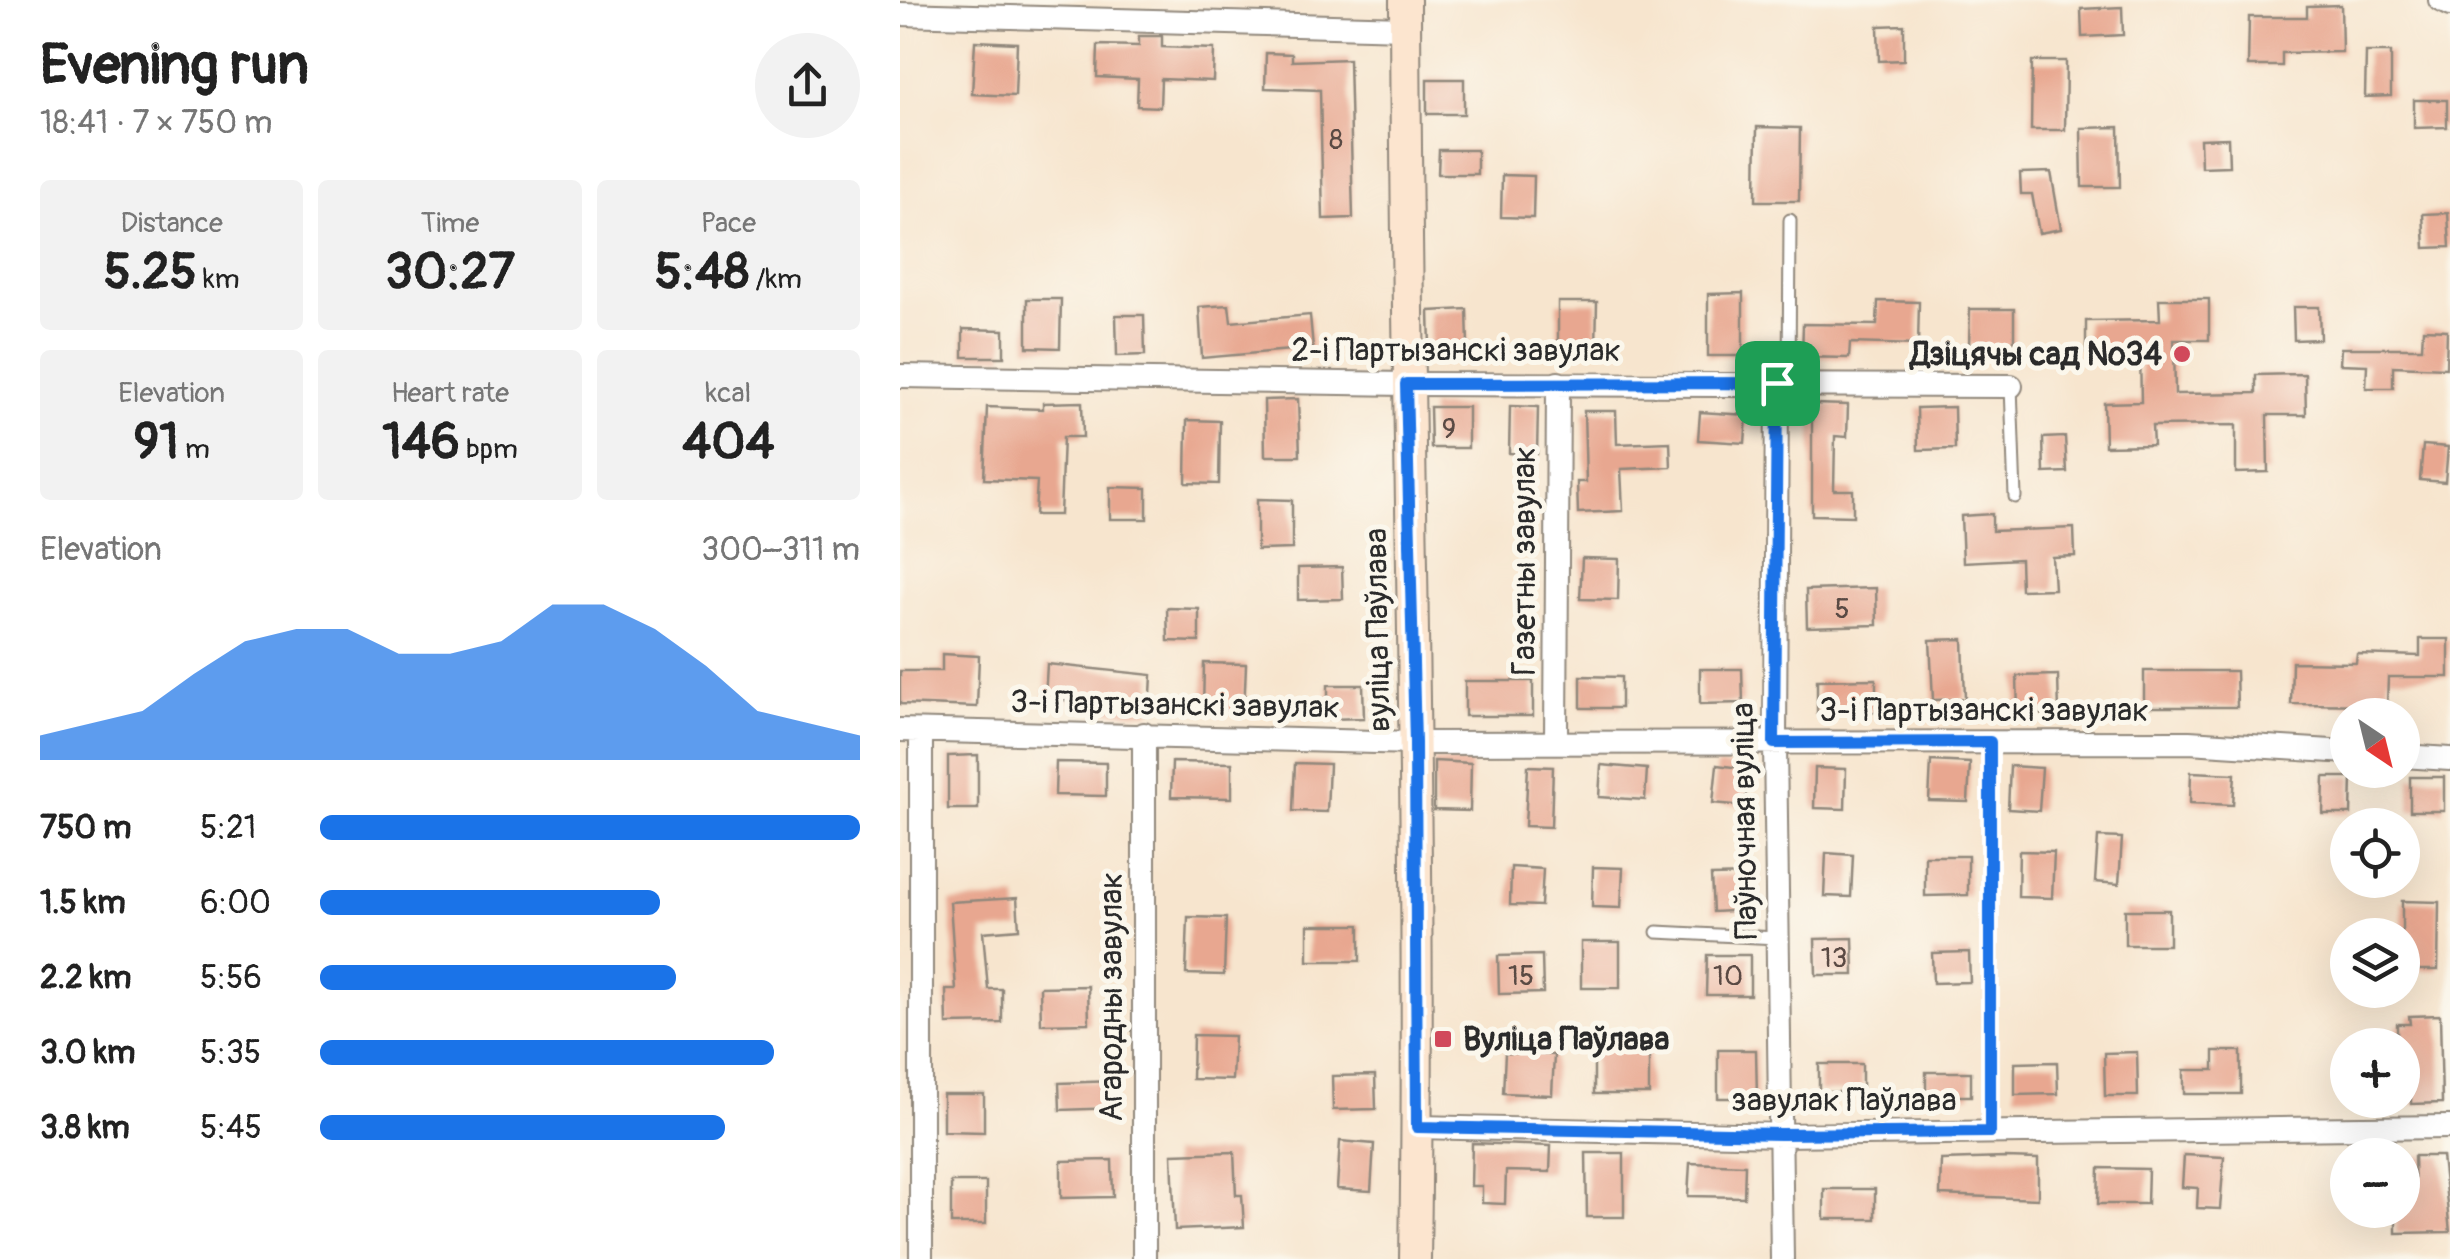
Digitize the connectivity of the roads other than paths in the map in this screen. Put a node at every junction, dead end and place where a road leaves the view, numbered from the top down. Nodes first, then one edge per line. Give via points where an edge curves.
1 (2440, 0) edge
2 (2450, 5) edge
3 (900, 14) edge
4 (1405, 14) edge
5 (1790, 220) dead end
6 (900, 376) edge
7 (1558, 383) junction
8 (1783, 383) junction
9 (1406, 384) junction
10 (2011, 386) joint
11 (2015, 497) dead end
12 (910, 731) edge
13 (1144, 734) junction
14 (1556, 740) junction
15 (1990, 742) junction
16 (1415, 743) junction
17 (1774, 743) junction
18 (2330, 751) edge
19 (2420, 757) edge
20 (2450, 759) edge
21 (1656, 932) dead end
22 (1778, 938) junction
23 (1417, 1127) junction
24 (2450, 1127) edge
25 (1990, 1132) junction
26 (1780, 1134) junction
27 (920, 1259) edge
28 (1144, 1259) edge
29 (1415, 1259) edge
30 (1782, 1259) edge

1 - 2 street
3 - 4 street
4 - 9 street, вуліца Паўлава
5 - 8 lane
6 - 9 street, 2-і Партызанскі завулак
7 - 8 street, 2-і Партызанскі завулак
7 - 9 street, 2-і Партызанскі завулак
7 - 14 street, Газетны завулак
8 - 10 street, 2-і Партызанскі завулак
8 - 17 street, Паўночная вуліца
9 - 16 street, вуліца Паўлава
10 - 11 lane
12 - 13 street, 3-і Партызанскі завулак
12 - 27 street
13 - 16 street, 3-і Партызанскі завулак
13 - 28 street, Агародны завулак
14 - 16 street, 3-і Партызанскі завулак
14 - 17 street, 3-і Партызанскі завулак
15 - 17 street, 3-і Партызанскі завулак
15 - 18 street, 3-і Партызанскі завулак via 2189,742
15 - 25 lane
16 - 23 street, вуліца Паўлава
17 - 22 street, Паўночная вуліца
19 - 20 street
21 - 22 lane
22 - 26 street, Паўночная вуліца
23 - 26 street, завулак Паўлава
23 - 29 street, вуліца Паўлава
24 - 25 street, завулак Паўлава
25 - 26 street, завулак Паўлава
26 - 30 street, Паўночная вуліца

